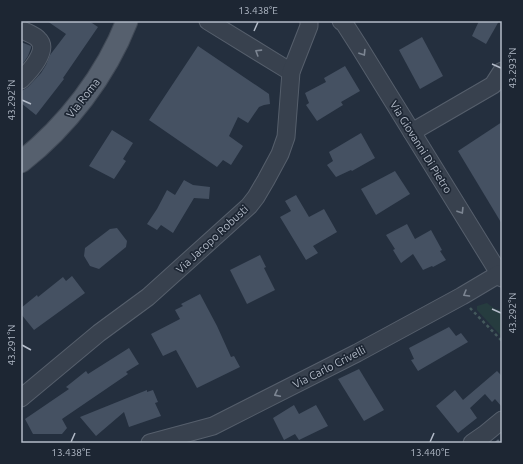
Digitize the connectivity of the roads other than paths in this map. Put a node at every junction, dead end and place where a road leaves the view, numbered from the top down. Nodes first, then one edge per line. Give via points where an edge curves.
1 (208, 21) edge
2 (309, 21) edge
3 (341, 21) edge
4 (128, 23) edge
5 (21, 29) edge
6 (502, 71) edge
7 (291, 72) junction
8 (21, 79) edge
9 (412, 132) junction
10 (21, 162) edge
11 (501, 276) edge
12 (21, 398) edge
13 (502, 420) edge
14 (150, 443) edge
15 (472, 443) edge

7 -> 1 street
2 - 7 street, Via Jacopo Robusti
3 -> 9 street, Via Giovanni Di Pietro
4 - 10 main road, Via Roma via 91,89 52,135
5 - 8 street via 38,39 41,50 30,70
6 - 9 street via 493,85
7 - 12 street, Via Jacopo Robusti via 286,137 280,154 249,206 148,297 99,333
9 -> 11 street, Via Giovanni Di Pietro
11 -> 14 street, Via Carlo Crivelli via 213,426
13 - 15 street

